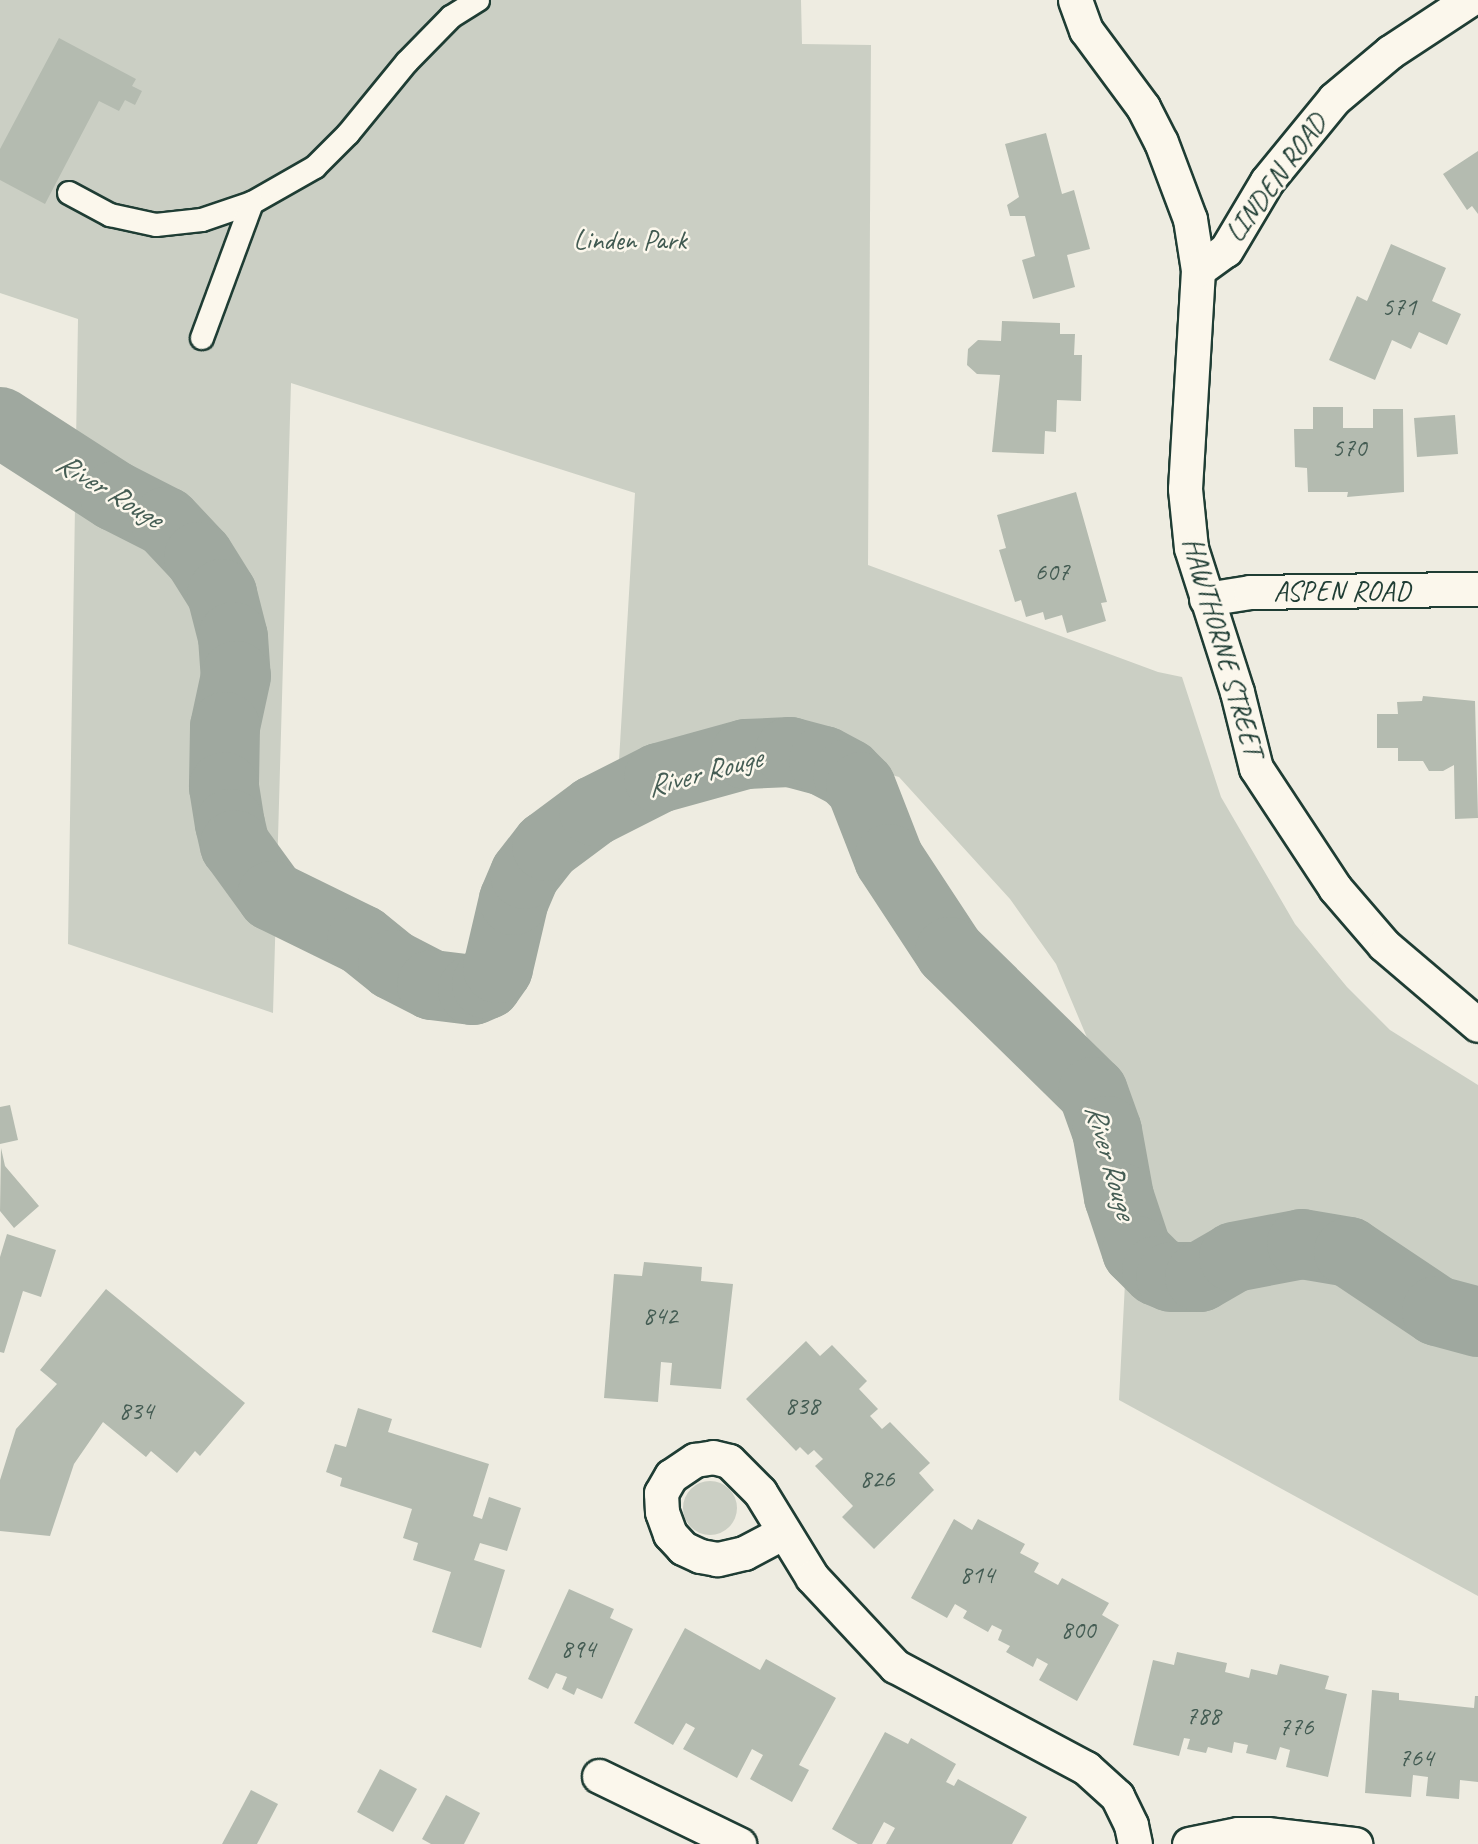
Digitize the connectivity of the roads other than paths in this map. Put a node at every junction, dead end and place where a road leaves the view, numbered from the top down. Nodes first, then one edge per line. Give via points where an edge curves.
1 (478, 0) edge
2 (1075, 0) edge
3 (1469, 0) edge
4 (69, 193) dead end
5 (252, 203) junction
6 (1198, 270) junction
7 (202, 338) dead end
8 (1478, 590) edge
9 (1206, 599) junction
10 (1478, 1025) edge
11 (782, 1533) dead end
12 (599, 1776) dead end
13 (739, 1844) edge
14 (1135, 1844) edge
15 (1189, 1844) edge
16 (1355, 1844) edge

1 - 5 lane via 451,17 414,54 348,134 315,167
2 - 6 street, HAWTHORNE STREET via 1086,30 1143,107 1161,142 1190,219
3 - 6 street, LINDEN ROAD via 1390,52 1334,99 1267,182 1226,250
4 - 5 lane via 110,215 156,225 202,220
5 - 7 lane
6 - 9 street, HAWTHORNE STREET via 1185,489 1191,548
8 - 9 street, ASPEN ROAD via 1250,592
9 - 10 street, HAWTHORNE STREET via 1237,692 1256,768 1302,842 1384,945
11 - 14 street via 812,1577 895,1666 1086,1768 1117,1796
12 - 13 street
15 - 16 street via 1238,1834

